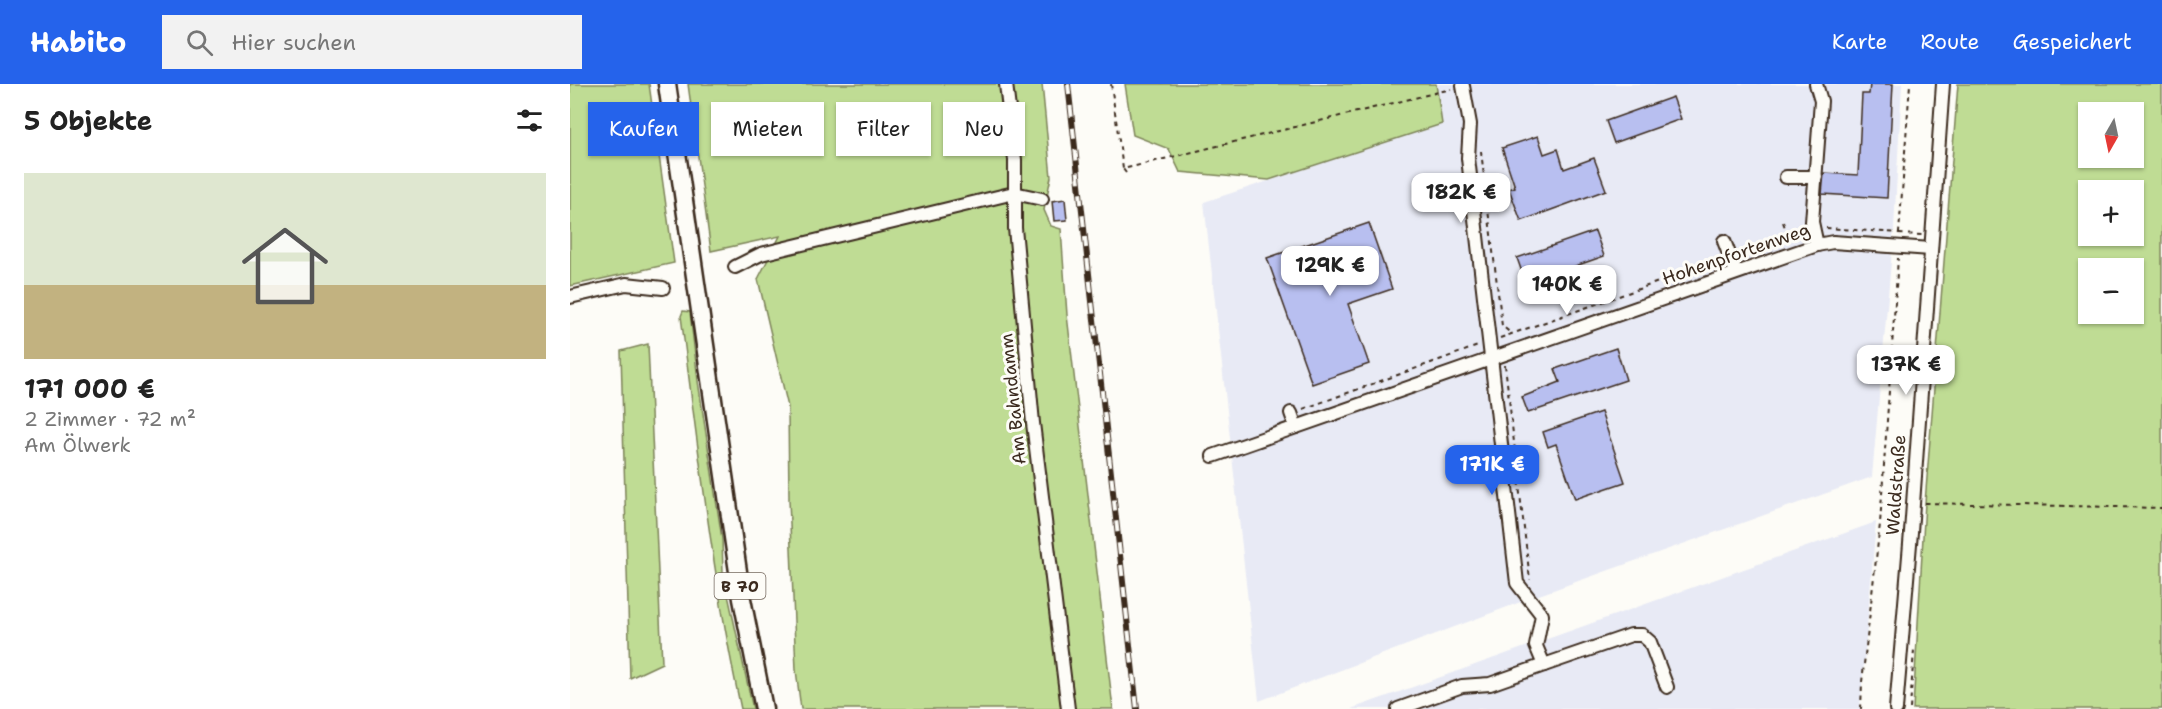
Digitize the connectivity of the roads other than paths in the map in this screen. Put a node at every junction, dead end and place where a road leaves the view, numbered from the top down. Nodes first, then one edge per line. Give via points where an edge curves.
1 (667, 84) edge
2 (1006, 84) edge
3 (1815, 84) edge
4 (1943, 84) edge
5 (1463, 86) road end
6 (1786, 177) dead end
7 (1816, 177) junction
8 (1014, 193) junction
9 (1042, 200) dead end
10 (1724, 241) dead end
11 (1817, 245) junction
12 (1931, 249) junction
13 (735, 267) dead end
14 (1736, 272) junction
15 (663, 288) dead end
16 (570, 297) edge
17 (1491, 358) junction
18 (1291, 413) road end
19 (1296, 427) junction
20 (1213, 456) dead end
21 (1544, 665) junction
22 (1667, 687) dead end
23 (764, 709) edge
24 (1068, 709) edge
25 (1398, 709) edge
26 (1896, 709) edge

1 - 23 main road, B 70 via 740,588
2 - 8 street, Am Bahndamm via 1015,160
3 - 7 street via 1821,101
4 - 12 street, Waldstraße
5 - 17 street via 1470,124 1468,158
6 - 7 street
7 - 11 street via 1813,227
8 - 9 street
8 - 13 street via 761,254
8 - 24 street, Am Bahndamm via 1032,423
10 - 14 street
11 - 12 street, Hohenpfortenweg via 1833,242
11 - 14 street, Hohenpfortenweg
12 - 26 street, Waldstraße
14 - 17 street, Hohenpfortenweg
15 - 16 street via 626,284
17 - 19 street, Hohenpfortenweg
17 - 21 street via 1517,583 1542,615 1536,646
18 - 19 street
19 - 20 street, Hohenpfortenweg
21 - 22 street via 1631,635 1642,635 1650,642
21 - 25 street via 1490,684 1462,686

